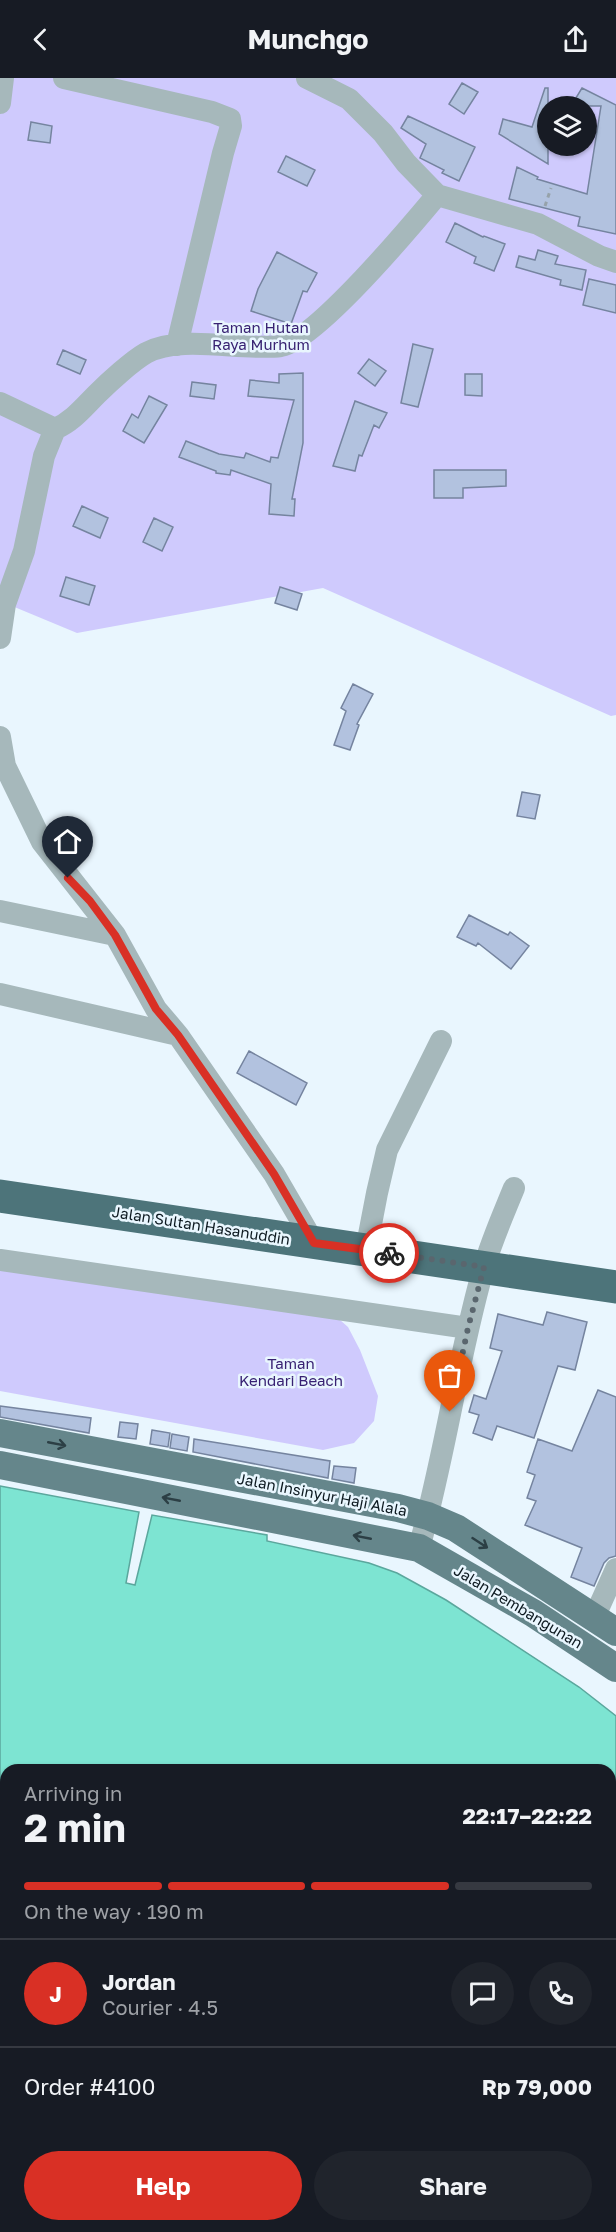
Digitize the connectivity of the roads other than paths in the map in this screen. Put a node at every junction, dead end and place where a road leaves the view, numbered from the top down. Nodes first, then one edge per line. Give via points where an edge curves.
1 (3, 78) edge
2 (64, 78) edge
3 (307, 78) edge
4 (0, 102) edge
5 (437, 195) junction
6 (616, 262) edge
7 (177, 345) junction
8 (0, 403) edge
9 (55, 429) junction
10 (0, 638) edge
11 (0, 737) edge
12 (0, 911) edge
13 (115, 935) junction
14 (0, 994) edge
15 (178, 1035) junction
16 (441, 1041) dead end
17 (513, 1188) dead end
18 (0, 1196) edge
19 (314, 1243) junction
20 (366, 1250) junction
21 (0, 1260) edge
22 (484, 1267) junction
23 (616, 1287) edge
24 (468, 1328) junction
25 (0, 1433) edge
26 (0, 1465) edge
27 (428, 1516) junction
28 (419, 1548) junction
29 (616, 1569) edge
30 (605, 1625) edge
31 (616, 1668) edge

1 - 4 street
2 - 7 street via 230,118
3 - 5 street via 349,99
5 - 6 street via 538,224
5 - 7 street via 318,324 296,339 284,345 261,347
7 - 9 street via 145,354 98,392 75,418
8 - 9 street
9 - 10 street via 44,456 24,551 5,604
11 - 13 street via 5,766 42,842
12 - 13 street
13 - 15 street via 156,1009
14 - 15 street
15 - 19 street via 274,1174
16 - 20 street via 387,1150
17 - 22 street, Jalan Insinyur Haji Alala
18 - 19 highway, Jalan Sultan Hasanuddin
19 - 20 highway, Jalan Sultan Hasanuddin
20 - 22 highway, Jalan Sultan Hasanuddin
21 - 24 street
22 - 23 highway, Jalan Sultan Hasanuddin
22 - 24 street, Jalan Insinyur Haji Alala
24 - 27 street, Jalan Insinyur Haji Alala
25 -> 27 main road, Jalan Insinyur Haji Alala
28 -> 26 main road
27 - 28 street
27 -> 30 main road, Jalan Pembangunan via 456,1528
28 - 31 main road, Jalan Pembangunan via 534,1613
29 - 30 street

